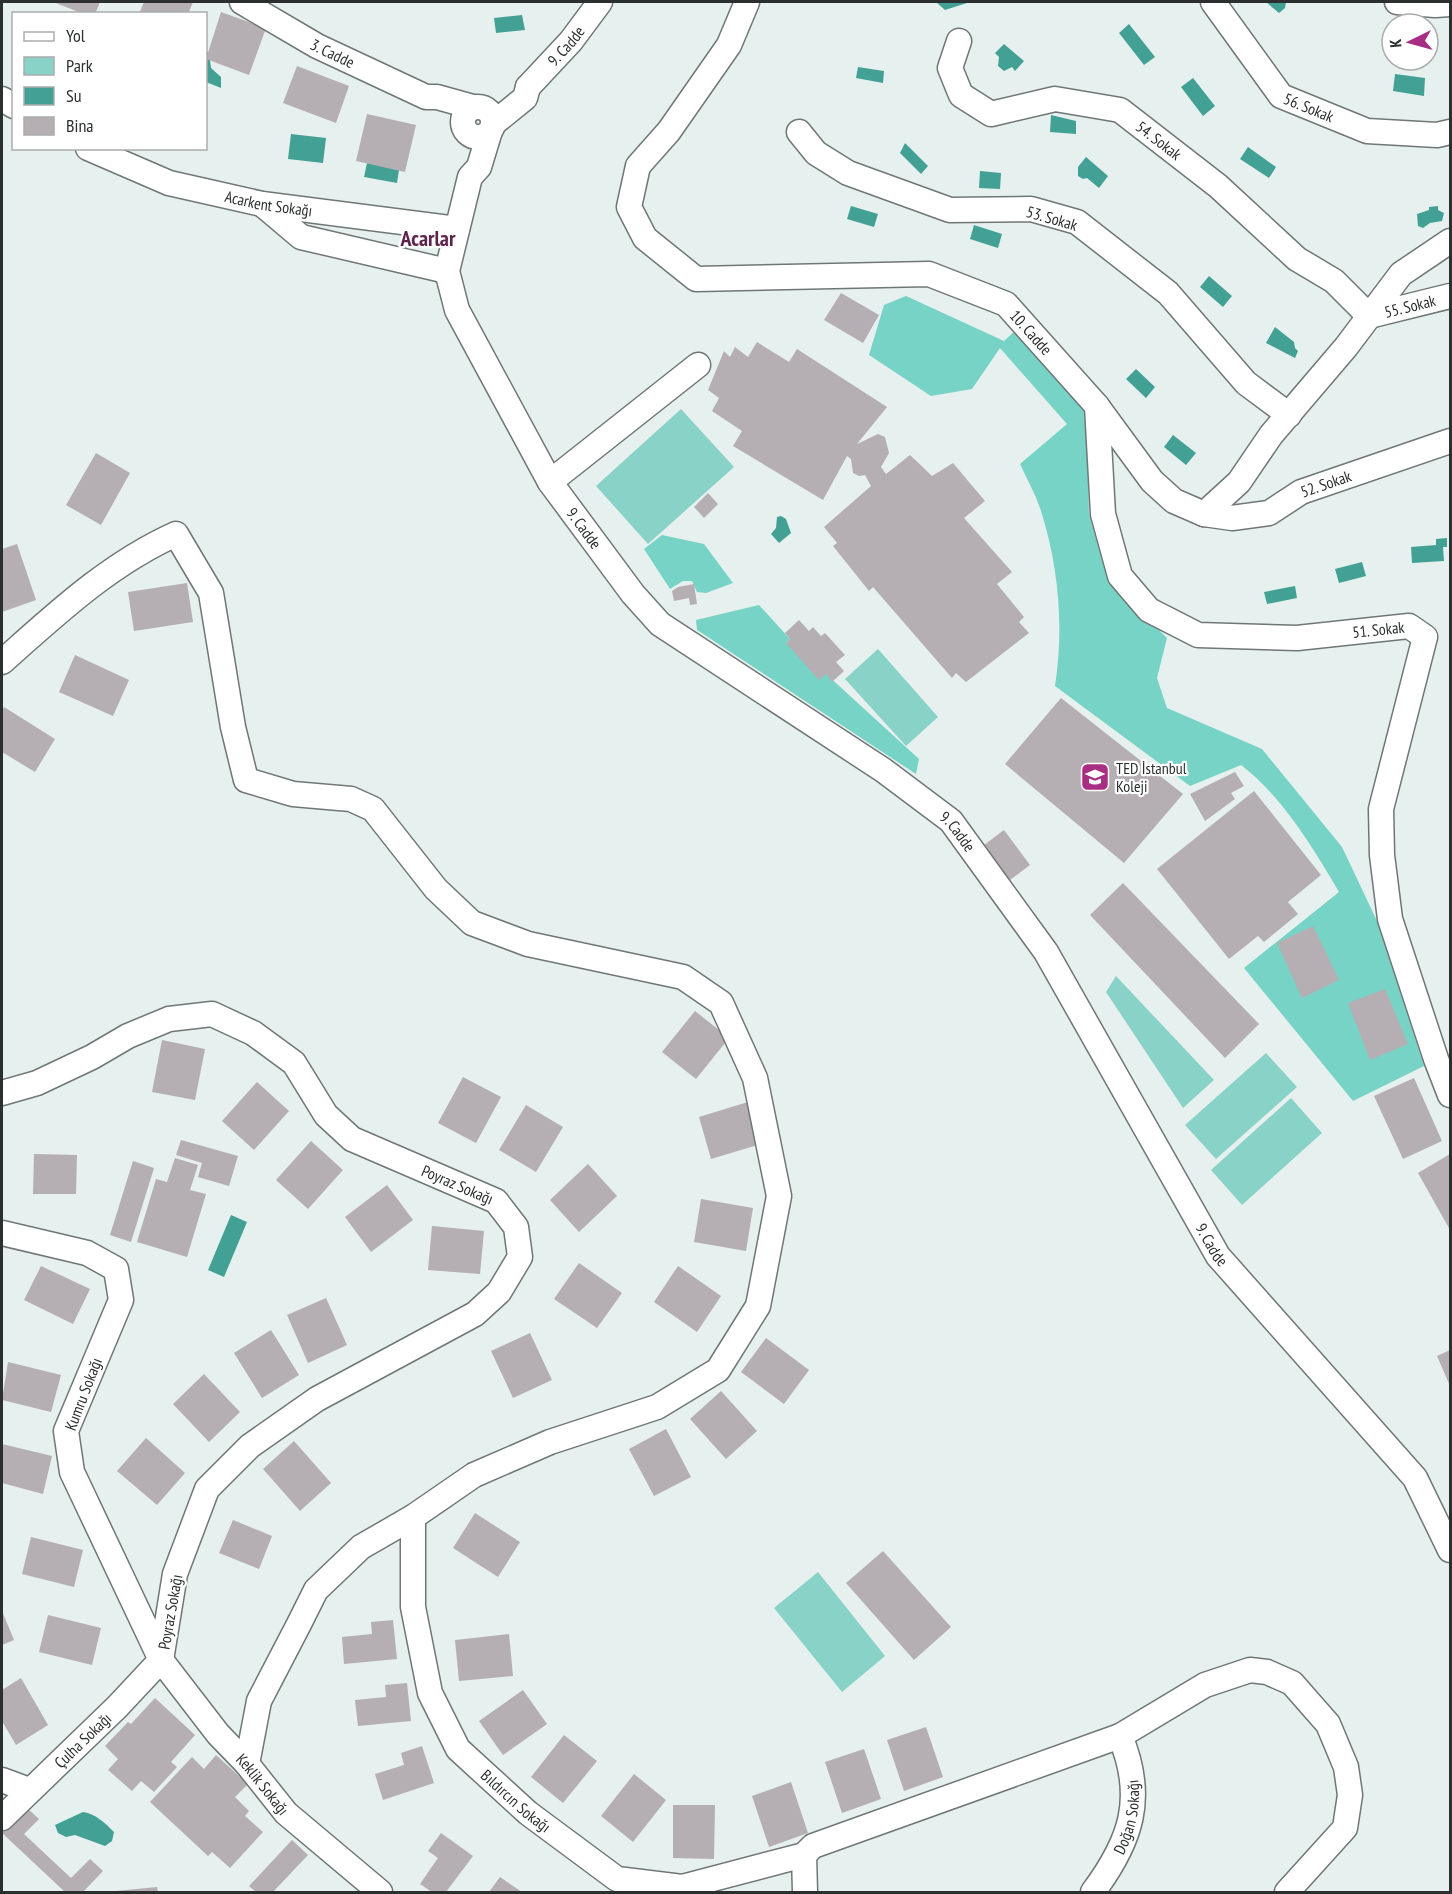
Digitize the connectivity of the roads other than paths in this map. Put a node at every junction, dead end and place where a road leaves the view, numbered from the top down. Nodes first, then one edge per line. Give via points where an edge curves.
1 (242, 2) edge
2 (600, 2) edge
3 (747, 2) edge
4 (1213, 2) edge
5 (1398, 2) edge
6 (1450, 4) edge
7 (959, 41) dead end
8 (479, 122) junction
9 (799, 132) dead end
10 (1450, 132) edge
11 (93, 150) edge
12 (262, 204) junction
13 (457, 229) junction
14 (1450, 241) edge
15 (447, 271) junction
16 (1450, 296) edge
17 (1370, 316) junction
18 (698, 365) dead end
19 (1097, 406) junction
20 (1289, 415) junction
21 (1450, 441) edge
22 (550, 483) junction
23 (1204, 514) junction
24 (2, 662) edge
25 (2, 1093) edge
26 (1450, 1095) edge
27 (2, 1233) edge
28 (413, 1517) junction
29 (1450, 1550) edge
30 (161, 1660) junction
31 (1120, 1736) junction
32 (247, 1764) junction
33 (2, 1780) edge
34 (29, 1790) junction
35 (2, 1818) edge
36 (804, 1855) junction
37 (380, 1893) edge
38 (805, 1893) edge
39 (1093, 1893) edge
40 (1287, 1893) edge

1 - 8 street, 3. Cadde via 317,46 426,97 437,97
2 - 8 street, 9. Cadde via 571,41 528,87 525,98
3 - 19 street, 10. Cadde via 729,45 669,131 638,166 629,207 645,238 696,279 929,274 1006,304
4 - 10 street, 56. Sokak via 1281,96 1367,131 1437,135
5 - 6 street
7 - 17 street, 54. Sokak via 950,68 961,95 991,114 1055,99 1120,110 1218,186 1297,260 1334,281
8 - 13 street, 9. Cadde via 464,164 470,177
9 - 20 street, 53. Sokak via 816,153 848,173 950,210 1031,209 1077,222 1168,293 1246,383
11 - 12 street, Acarkent Sokağı via 169,183
12 - 13 street, Acarkent Sokağı
12 - 15 street via 301,237
13 - 15 street, 9. Cadde
14 - 17 street via 1401,274
15 - 22 street, 9. Cadde via 458,310
16 - 17 street, 55. Sokak
17 - 20 street
18 - 22 street
19 - 23 street, 10. Cadde via 1152,481 1174,501
19 - 26 street, 51. Sokak via 1103,513 1120,576 1149,610 1198,635 1297,638 1409,626 1425,637 1381,809 1382,855 1390,919
20 - 23 street via 1239,482
21 - 23 street, 52. Sokak via 1301,492 1269,513 1232,518
22 - 29 street, 9. Cadde via 660,624 884,770 951,821 1046,951 1218,1256 1415,1478
24 - 28 street via 86,590 142,549 176,534 211,593 233,727 246,780 293,794 351,799 373,809 436,889 472,923 528,944 683,977 721,1003 755,1078 779,1196 758,1306 718,1370 657,1407 550,1442 474,1475
25 - 30 street, Poyraz Sokağı via 37,1083 169,1019 212,1014 253,1033 294,1064 326,1115 352,1139 496,1201 516,1227 520,1257 499,1292 475,1314 317,1399 250,1446 207,1490 175,1574
27 - 30 street, Kumru Sokağı via 87,1253 116,1269 121,1300 66,1431 72,1472
28 - 32 street via 361,1546 316,1590 259,1701
28 - 36 street, Bıldırcın Sokağı via 413,1607 430,1693 458,1749 528,1813 617,1879 682,1887
30 - 32 street, Keklik Sokağı via 218,1734
30 - 34 street, Çulha Sokağı
31 - 36 street, Bıldırcın Sokağı via 813,1846
31 - 39 street, Doğan Sokağı via 1128,1756 1133,1814 1126,1840
31 - 40 street, Bıldırcın Sokağı via 1205,1685 1250,1670 1267,1672 1292,1683 1328,1724 1346,1767 1350,1795 1346,1828
32 - 37 street, Keklik Sokağı via 286,1813
33 - 34 street
34 - 35 street, Çulha Sokağı
36 - 38 street

